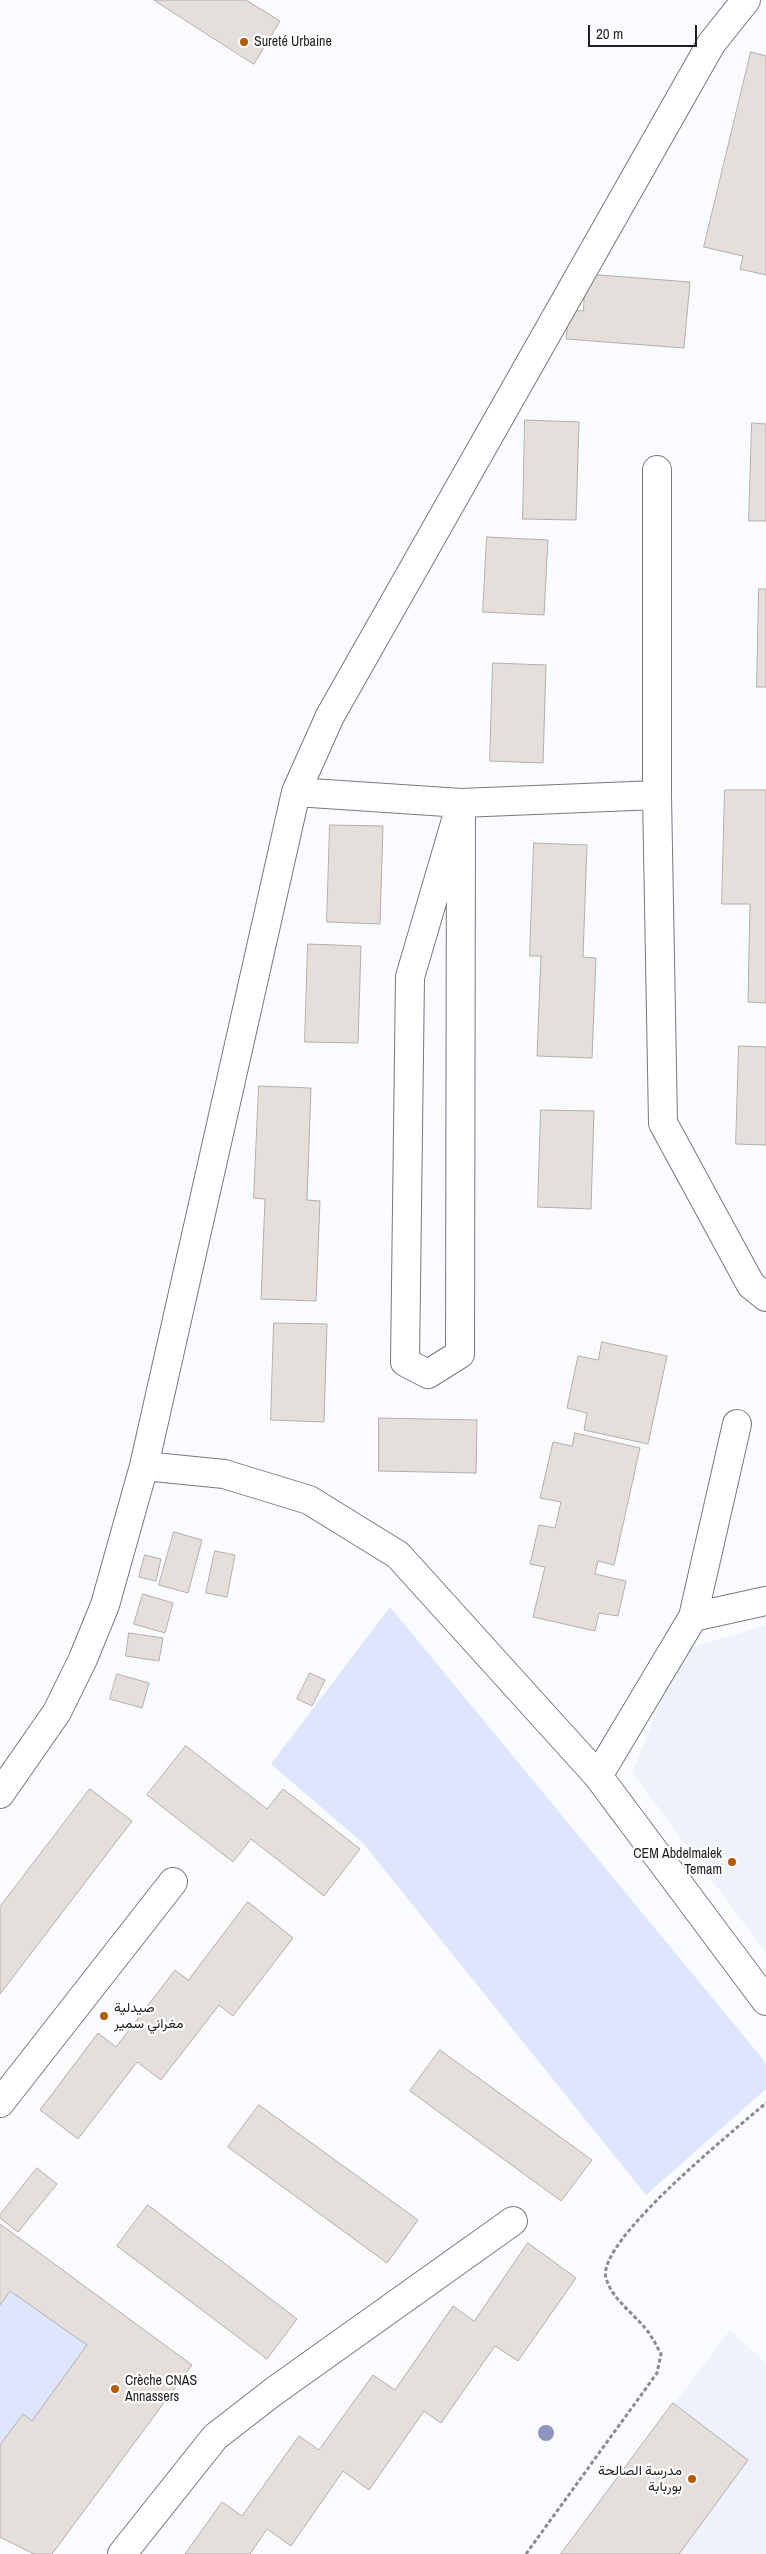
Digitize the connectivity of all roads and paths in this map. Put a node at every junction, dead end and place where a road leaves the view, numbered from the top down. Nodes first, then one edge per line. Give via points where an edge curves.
1 (746, 0) edge
2 (657, 470) dead end
3 (296, 792) junction
4 (657, 795) junction
5 (461, 803) junction
6 (766, 1297) edge
7 (737, 1424) dead end
8 (144, 1466) junction
9 (766, 1600) edge
10 (693, 1617) junction
11 (598, 1776) junction
12 (0, 1794) edge
13 (174, 1882) dead end
14 (766, 2001) edge
15 (0, 2103) edge
16 (766, 2103) edge
17 (514, 2221) dead end
18 (122, 2554) edge
19 (526, 2554) edge

1 - 3 street via 711,44 330,716
2 - 4 street
3 - 5 street
3 - 8 street
4 - 5 street
4 - 6 street via 663,1123 751,1285
5 - 5 street via 460,1354 428,1374 405,1362 410,977
7 - 10 street
8 - 11 street via 224,1474 309,1500 398,1555
8 - 12 street via 105,1605 83,1659 57,1712
9 - 10 street
10 - 11 street
11 - 14 street
13 - 15 street
16 - 19 path via 655,2201 626,2233 606,2262 605,2277 613,2295 647,2330 661,2354 657,2373
17 - 18 street via 274,2392 215,2438

